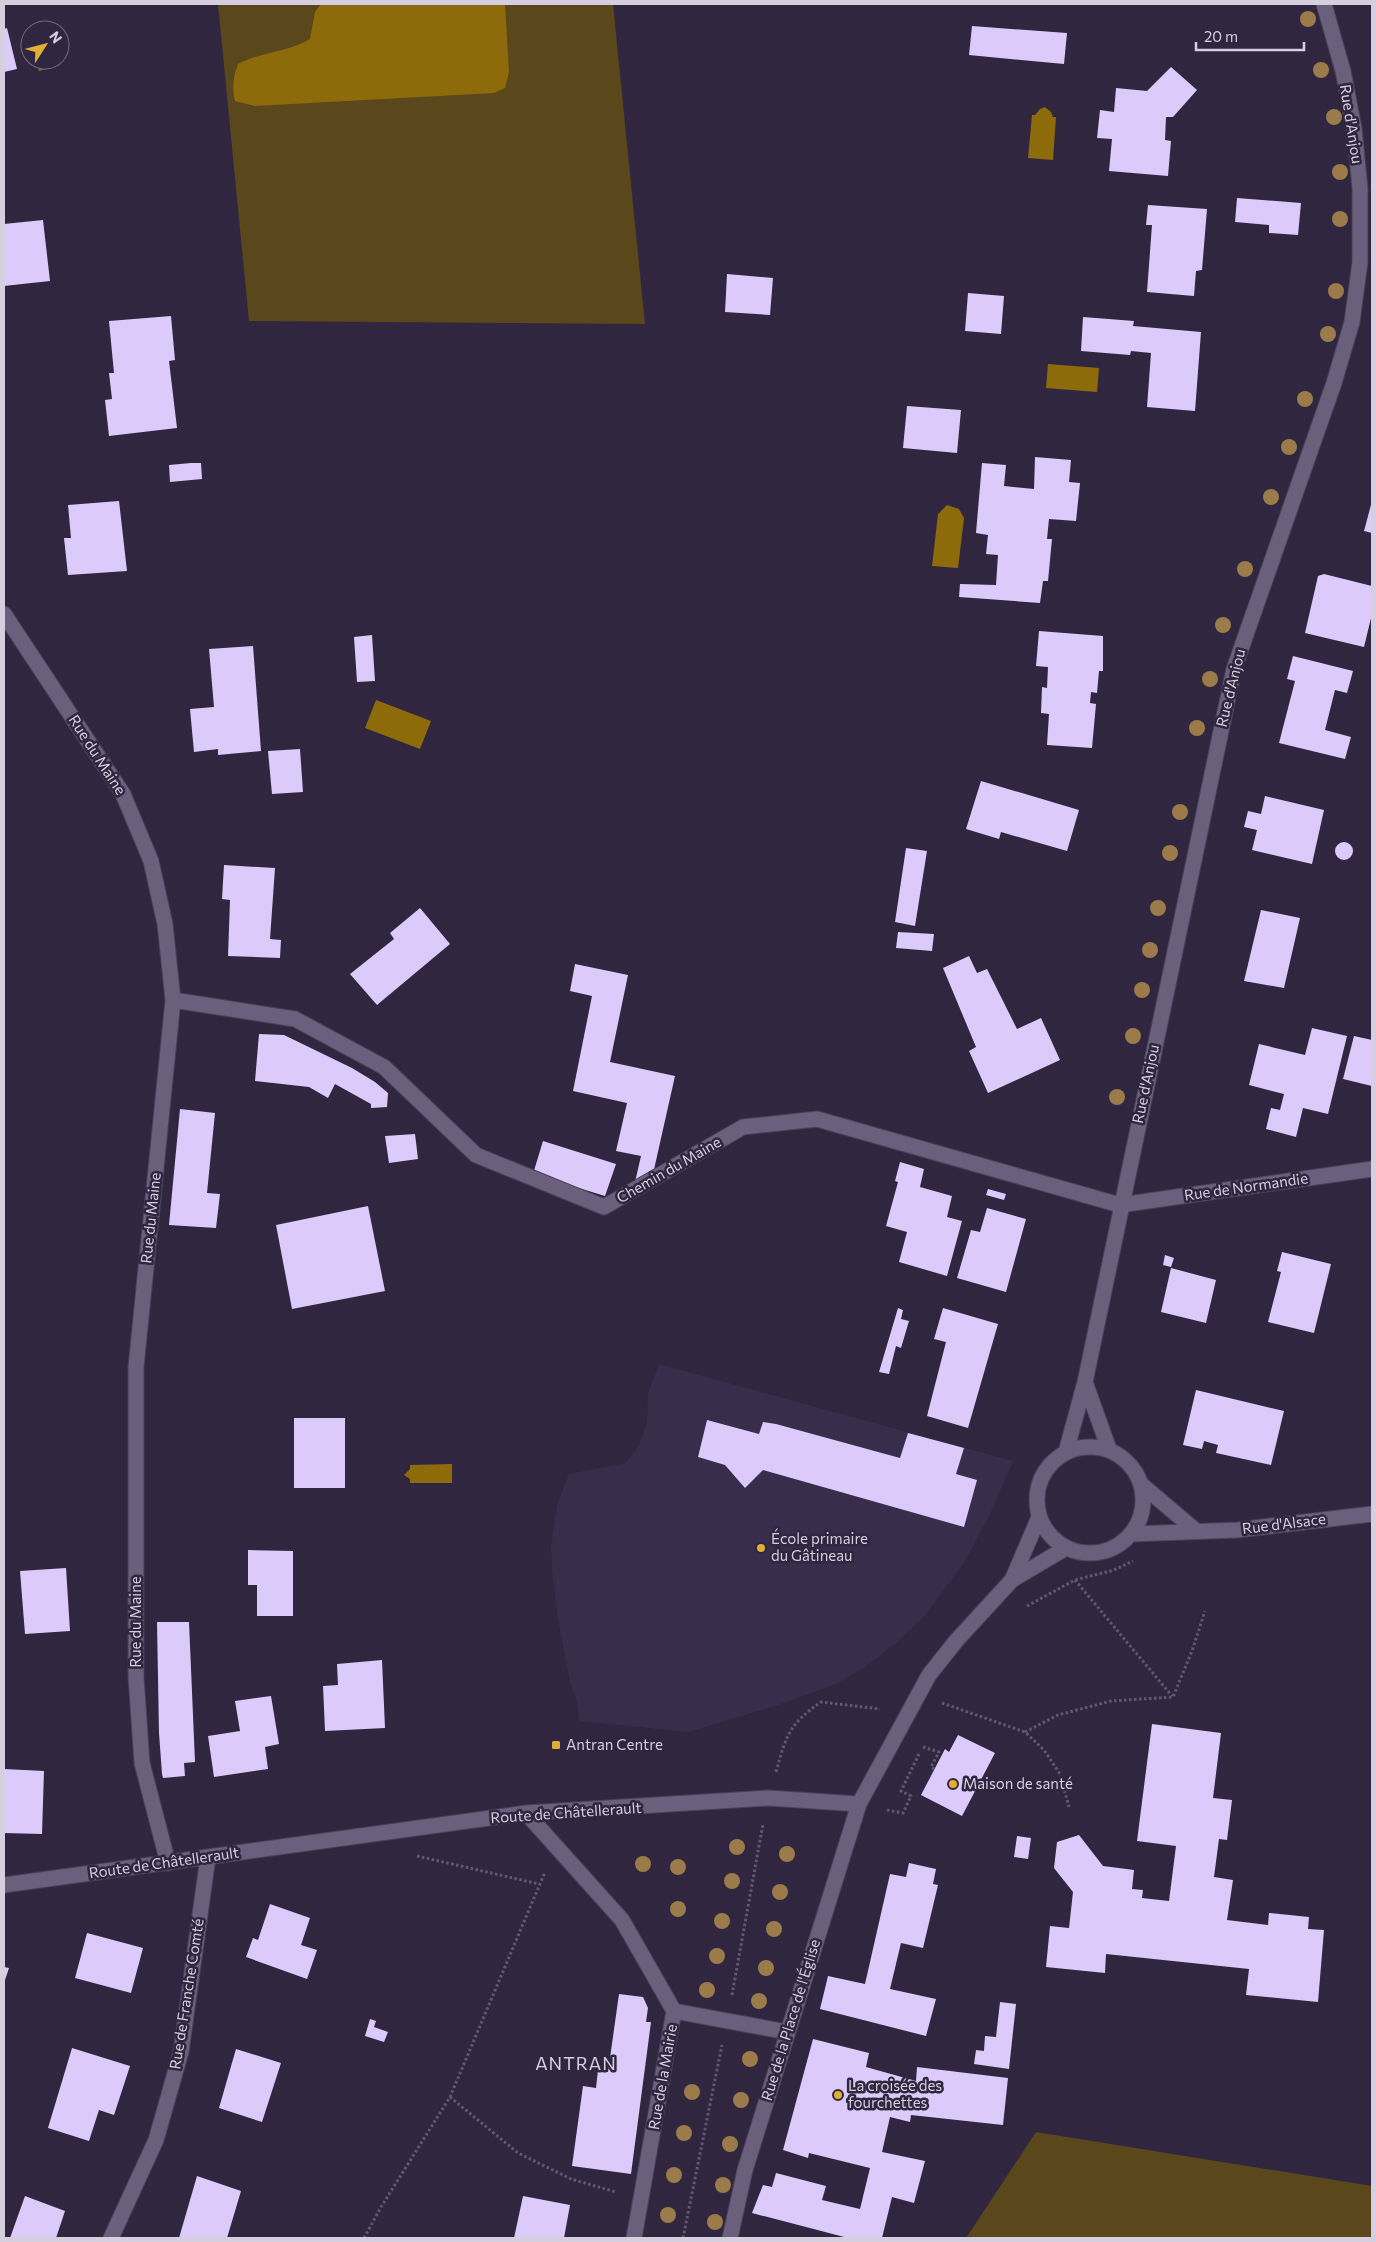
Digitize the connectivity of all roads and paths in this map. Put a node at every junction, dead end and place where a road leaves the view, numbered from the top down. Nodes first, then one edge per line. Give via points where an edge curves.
1 (1324, 4) edge
2 (4, 614) edge
3 (173, 1000) junction
4 (1372, 1169) edge
5 (1120, 1205) junction
6 (1085, 1382) junction
7 (1109, 1450) junction
8 (1066, 1452) junction
9 (1142, 1485) junction
10 (1372, 1514) edge
11 (1039, 1517) junction
12 (1195, 1530) junction
13 (1132, 1534) junction
14 (1066, 1548) junction
15 (1138, 1559) dead end
16 (1012, 1580) junction
17 (1075, 1580) junction
18 (1206, 1611) dead end
19 (1019, 1612) dead end
20 (1173, 1697) junction
21 (1025, 1732) dead end
22 (934, 1769) dead end
23 (859, 1804) junction
24 (526, 1814) junction
25 (398, 1831) junction
26 (557, 1847) junction
27 (208, 1857) junction
28 (168, 1863) junction
29 (539, 1884) junction
30 (4, 1885) edge
31 (674, 2011) junction
32 (787, 2032) junction
33 (450, 2096) junction
34 (642, 2198) junction
35 (111, 2238) edge
36 (364, 2238) edge
37 (634, 2238) edge
38 (730, 2238) edge

1 - 5 street, Rue d'Anjou via 1343,71 1354,128 1360,188 1360,262 1352,322 1334,383 1234,669
2 - 3 street, Rue du Maine via 124,794 151,861 166,924
3 - 5 street, Chemin du Maine via 295,1019 384,1066 476,1155 604,1208 743,1127 817,1119
3 - 28 street, Rue du Maine via 136,1367 136,1677 142,1763
4 - 5 street, Rue de Normandie
5 - 6 street, Rue d'Anjou
6 - 7 street
6 - 8 street, Rue d'Anjou
7 - 8 street via 1094,1446
7 - 9 street via 1124,1458
8 - 11 street via 1053,1461 1038,1487
9 - 12 street
9 - 13 street via 1141,1519
10 - 12 street, Rue d'Alsace via 1237,1530
11 - 14 street via 1045,1530
11 - 16 street
12 - 13 street, Rue d'Alsace
13 - 14 street via 1119,1546 1102,1553 1083,1554
14 - 16 street
15 - 17 path via 1114,1570
16 - 23 street via 929,1675
17 - 19 path
17 - 20 path
18 - 20 path
20 - 21 path via 1111,1701 1058,1715
22 - 23 path via 931,1767 939,1752 923,1745 901,1791 910,1796 903,1813
23 - 24 street, Route de Châtellerault via 768,1798
23 - 32 street, Rue de la Place de l'Église
24 - 25 street, Route de Châtellerault
24 - 26 street, Rue de la Mairie
25 - 27 street, Route de Châtellerault
25 - 29 path via 400,1852
26 - 29 path
26 - 31 street, Rue de la Mairie via 622,1920
27 - 28 street, Route de Châtellerault
27 - 35 street, Rue de Franche Comté via 181,2052 156,2140
28 - 30 street, Route de Châtellerault
29 - 33 path
31 - 32 street
31 - 34 street, Rue de la Mairie
32 - 38 street, Rue de la Place de l'Église via 745,2170
33 - 34 path via 518,2153 571,2179
33 - 36 path
34 - 37 street, Rue de la Mairie

